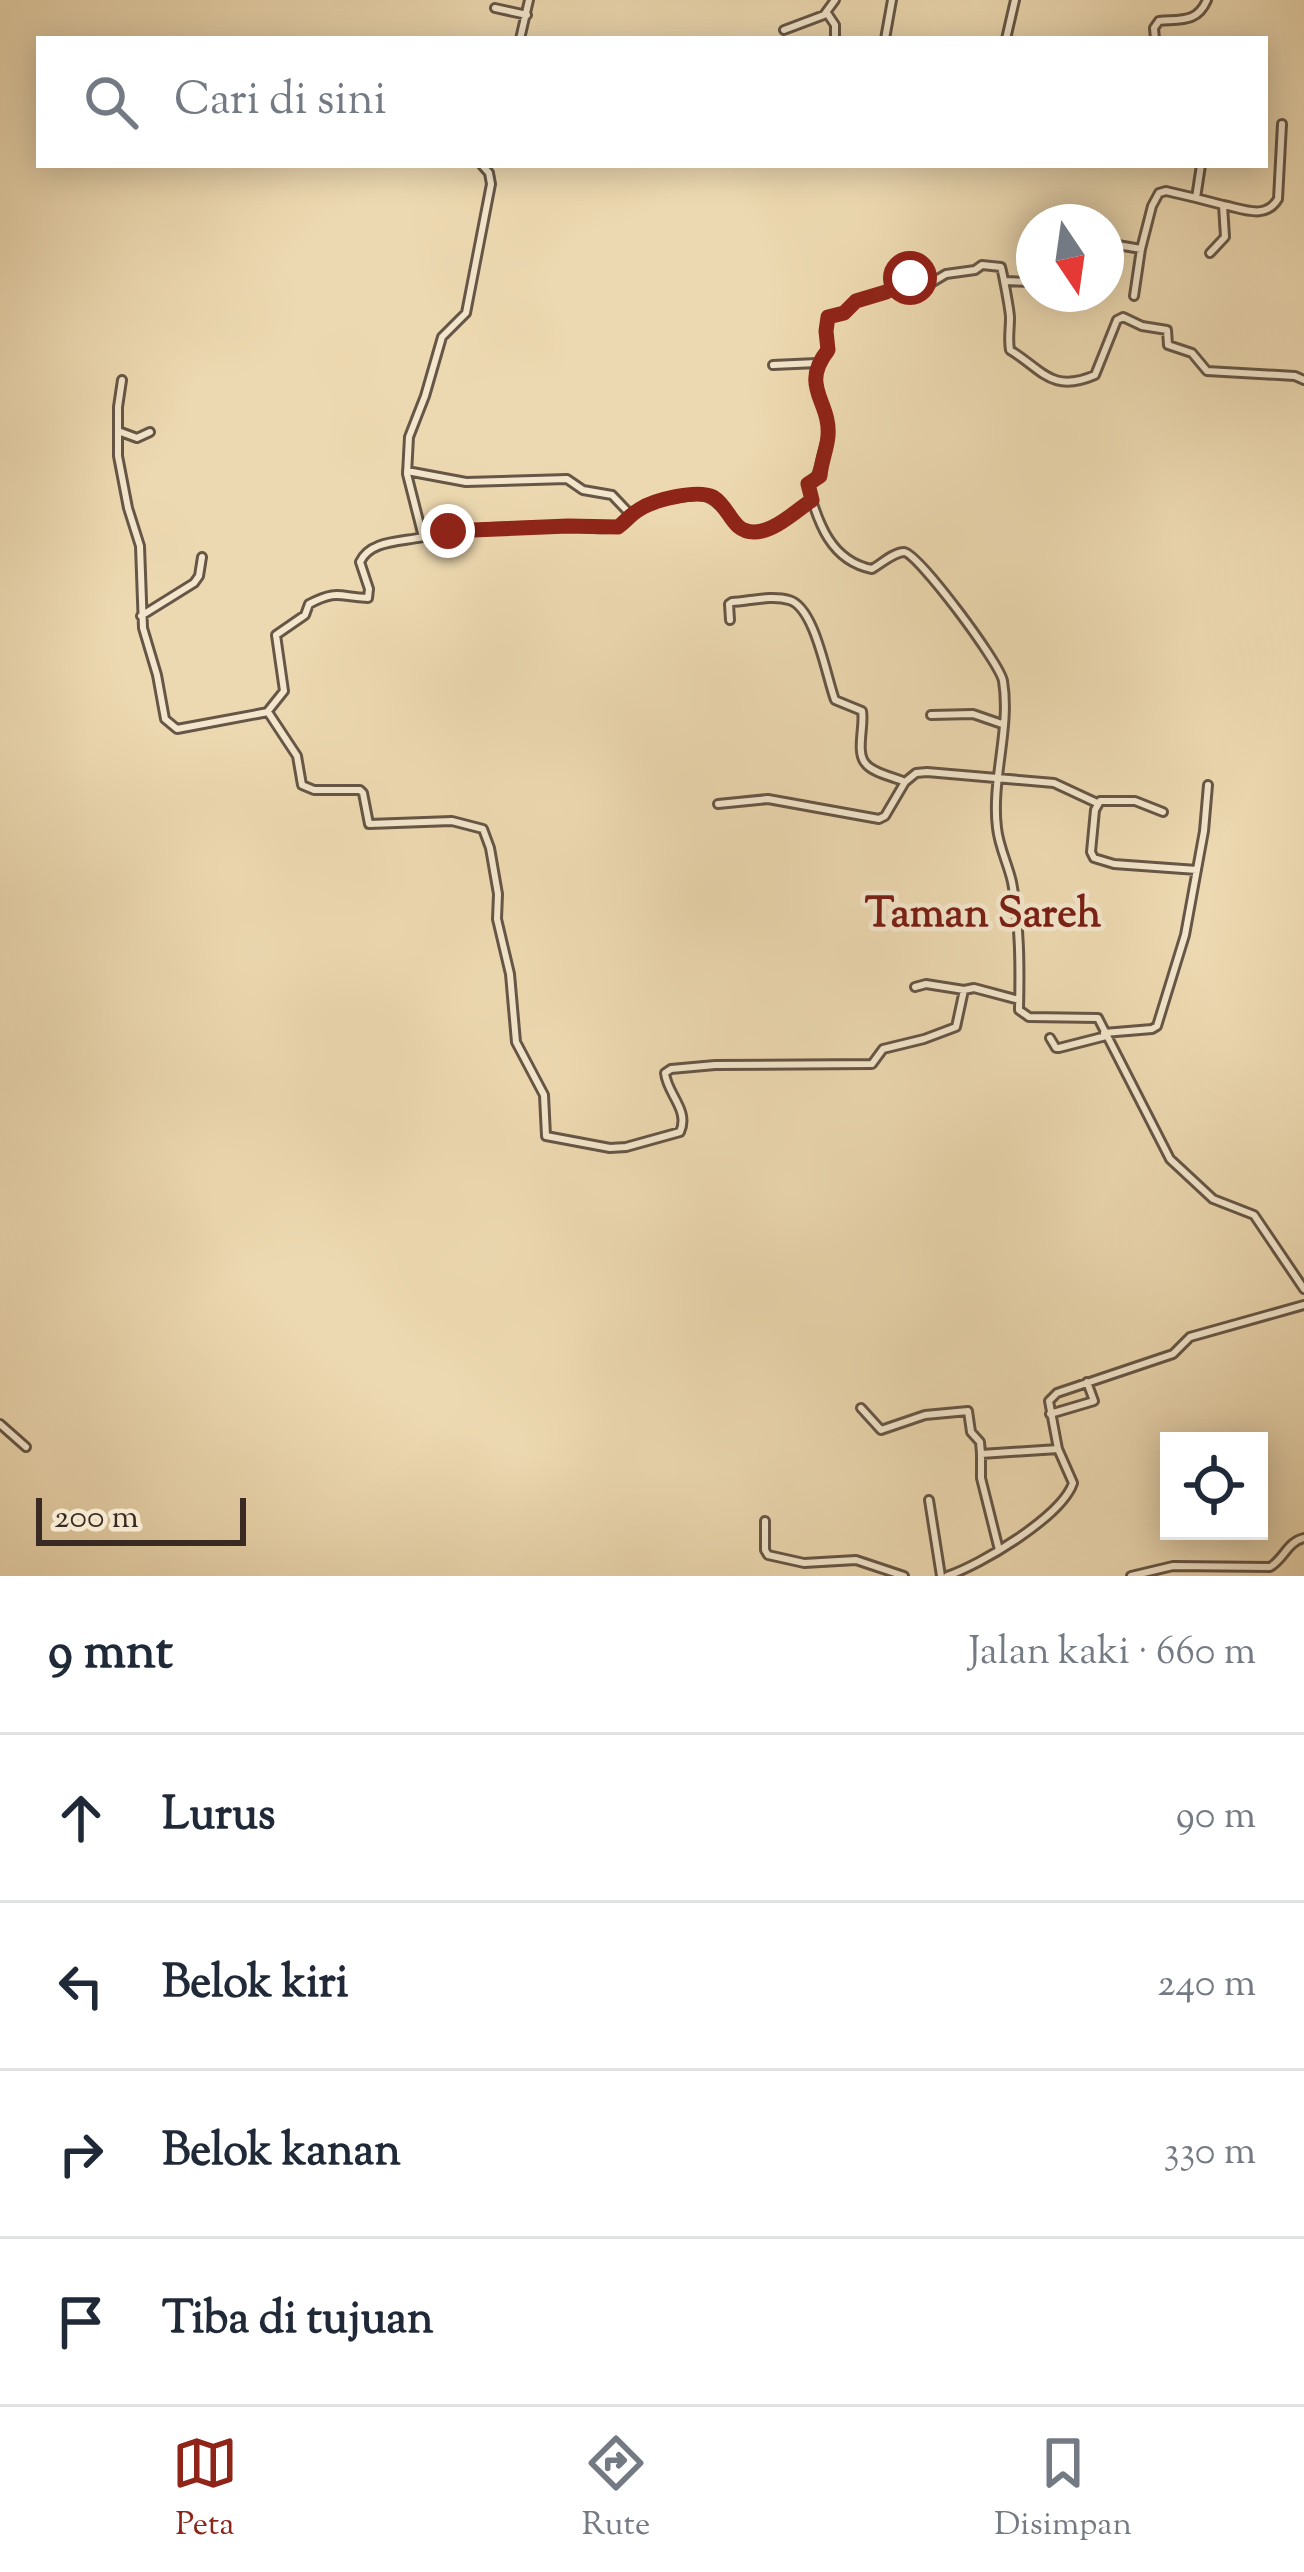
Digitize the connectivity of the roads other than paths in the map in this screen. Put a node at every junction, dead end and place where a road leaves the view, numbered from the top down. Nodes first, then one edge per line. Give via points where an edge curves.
1 (529, 0) edge
2 (835, 0) edge
3 (892, 0) edge
4 (1016, 0) edge
5 (1207, 0) edge
6 (495, 8) dead end
7 (827, 13) junction
8 (527, 15) junction
9 (784, 30) dead end
10 (521, 36) edge
11 (835, 36) edge
12 (886, 36) edge
13 (1007, 36) edge
14 (1155, 36) edge
15 (1282, 124) dead end
16 (485, 168) edge
17 (1201, 168) edge
18 (1196, 198) junction
19 (1223, 205) junction
20 (1124, 246) edge
21 (1141, 249) junction
22 (1210, 253) dead end
23 (1004, 281) junction
24 (1016, 281) edge
25 (1134, 296) dead end
26 (817, 363) junction
27 (773, 365) dead end
28 (122, 380) dead end
29 (1304, 380) edge
30 (118, 431) junction
31 (149, 432) dead end
32 (407, 471) junction
33 (812, 500) junction
34 (631, 515) junction
35 (423, 537) junction
36 (202, 557) dead end
37 (141, 616) junction
38 (730, 620) dead end
39 (268, 712) junction
40 (932, 715) dead end
41 (1002, 724) junction
42 (998, 777) junction
43 (905, 782) junction
44 (1208, 785) dead end
45 (1097, 802) junction
46 (718, 804) dead end
47 (1163, 812) dead end
48 (1197, 870) junction
49 (915, 987) dead end
50 (964, 990) junction
51 (1019, 1000) junction
52 (1105, 1034) junction
53 (1050, 1038) dead end
54 (1304, 1289) edge
55 (1304, 1305) edge
56 (1087, 1382) junction
57 (861, 1408) dead end
58 (1050, 1414) junction
59 (0, 1424) edge
60 (26, 1447) dead end
61 (1058, 1449) junction
62 (981, 1454) junction
63 (928, 1500) dead end
64 (765, 1521) dead end
65 (1304, 1538) edge
66 (999, 1550) junction
67 (904, 1576) edge
68 (944, 1576) edge
69 (1131, 1576) edge

1 - 8 street
2 - 7 street
3 - 12 street
4 - 13 street
5 - 14 street via 1193,18 1159,21
6 - 8 street
7 - 9 street
7 - 11 street
8 - 10 street
15 - 19 street via 1275,205 1258,213
16 - 32 street via 490,184 470,300 442,337 409,437
17 - 18 street
18 - 19 street
18 - 21 street via 1159,193
19 - 22 street via 1225,238
20 - 21 street
21 - 25 street
23 - 24 street
23 - 26 street via 1001,267 986,264 931,284 902,280 830,316 828,350
23 - 29 street via 1010,350 1051,380 1094,375 1123,317 1166,329 1168,345 1192,352 1211,372
26 - 27 street
26 - 33 street via 828,435 819,477 808,486
28 - 30 street
30 - 31 street via 137,438
30 - 37 street via 140,546
32 - 34 street via 466,482 569,479 612,495
32 - 35 street
33 - 34 street via 752,532 704,495 658,501
33 - 41 street via 845,559 872,568 908,552 940,585 1000,671
34 - 35 street via 618,527
35 - 39 street via 365,552 360,562 370,597 328,595 276,635 284,691
36 - 37 street via 194,583
37 - 39 street via 165,719 174,728
38 - 43 street via 732,602 794,601 812,627 835,700 865,718 863,762
39 - 50 street via 296,756 302,785 359,790 369,824 452,821 483,829 516,1042 544,1094 546,1136 626,1148 680,1132 668,1070 872,1064 883,1049 956,1027
40 - 41 street via 973,714
41 - 42 street
42 - 43 street via 919,772
42 - 45 street via 1054,783
42 - 51 street via 997,834 1017,913
43 - 46 street via 879,819 768,799
44 - 48 street
45 - 47 street via 1135,801
45 - 48 street via 1094,858
48 - 52 street via 1157,1026
49 - 50 street
50 - 51 street
51 - 52 street via 1026,1017 1095,1017
52 - 53 street via 1059,1048
52 - 54 street via 1170,1159 1214,1198 1254,1215
55 - 56 street via 1190,1336 1173,1354
56 - 58 street via 1052,1396
56 - 58 street via 1094,1402
57 - 62 street via 881,1430 968,1411
58 - 61 street
59 - 60 street
61 - 62 street
61 - 66 street via 1070,1492
62 - 66 street
63 - 68 street
64 - 67 street via 768,1556 856,1560
65 - 69 street via 1270,1567 1173,1566
66 - 68 street

